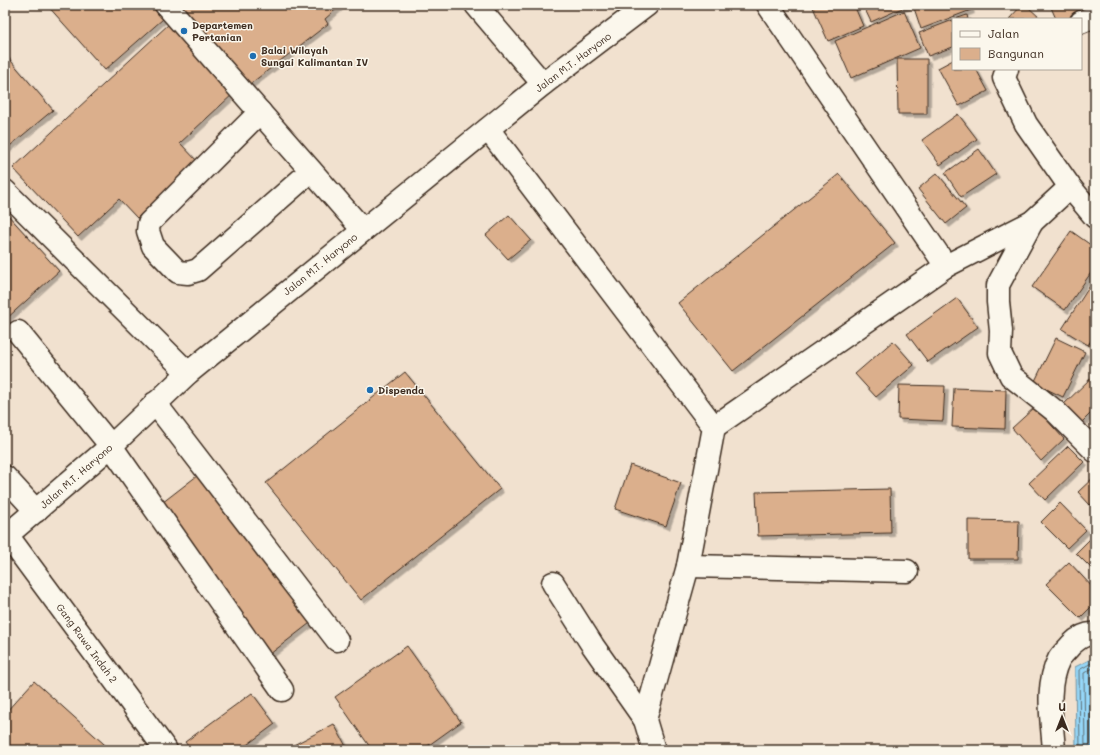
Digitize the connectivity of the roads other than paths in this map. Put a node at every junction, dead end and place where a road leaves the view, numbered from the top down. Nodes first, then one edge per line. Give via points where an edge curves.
1 (166, 5) edge
2 (476, 5) edge
3 (647, 5) edge
4 (768, 5) edge
5 (1095, 16) edge
6 (1082, 22) edge
7 (1007, 70) edge
8 (543, 84) junction
9 (260, 112) junction
10 (488, 129) junction
11 (314, 174) junction
12 (1070, 187) junction
13 (5, 191) edge
14 (1095, 217) edge
15 (1032, 222) junction
16 (358, 225) junction
17 (946, 266) junction
18 (18, 332) dead end
19 (188, 372) junction
20 (154, 403) junction
21 (714, 427) junction
22 (111, 446) junction
23 (1095, 451) edge
24 (5, 477) edge
25 (36, 511) junction
26 (6, 536) edge
27 (688, 566) junction
28 (907, 571) dead end
29 (553, 583) dead end
30 (1095, 634) edge
31 (337, 640) dead end
32 (282, 690) dead end
33 (645, 720) junction
34 (166, 750) edge
35 (654, 750) edge
36 (1054, 750) edge

1 - 9 street
2 - 8 street
3 - 8 street, Jalan M.T. Haryono
4 - 17 street
5 - 6 street
7 - 12 street via 1004,78 1026,124
8 - 10 street, Jalan M.T. Haryono
9 - 11 street
9 - 11 street via 149,223 148,231 154,246 178,272 198,270
10 - 16 street, Jalan M.T. Haryono
10 - 21 street
11 - 16 street
12 - 14 street
12 - 15 street
13 - 19 street
15 - 17 street
15 - 23 street via 998,285 1000,353 1011,376 1055,411
16 - 19 street, Jalan M.T. Haryono
17 - 21 street
18 - 22 street
19 - 20 street, Jalan M.T. Haryono
20 - 22 street, Jalan M.T. Haryono
20 - 31 street
21 - 27 street
22 - 25 street, Jalan M.T. Haryono
22 - 32 street
24 - 25 street
25 - 26 street, Jalan M.T. Haryono
26 - 34 street, Gang Rawa Indah 2
27 - 28 street
27 - 33 street
29 - 33 street
30 - 36 street via 1091,633 1076,640 1060,657 1053,673 1051,704
33 - 35 street

